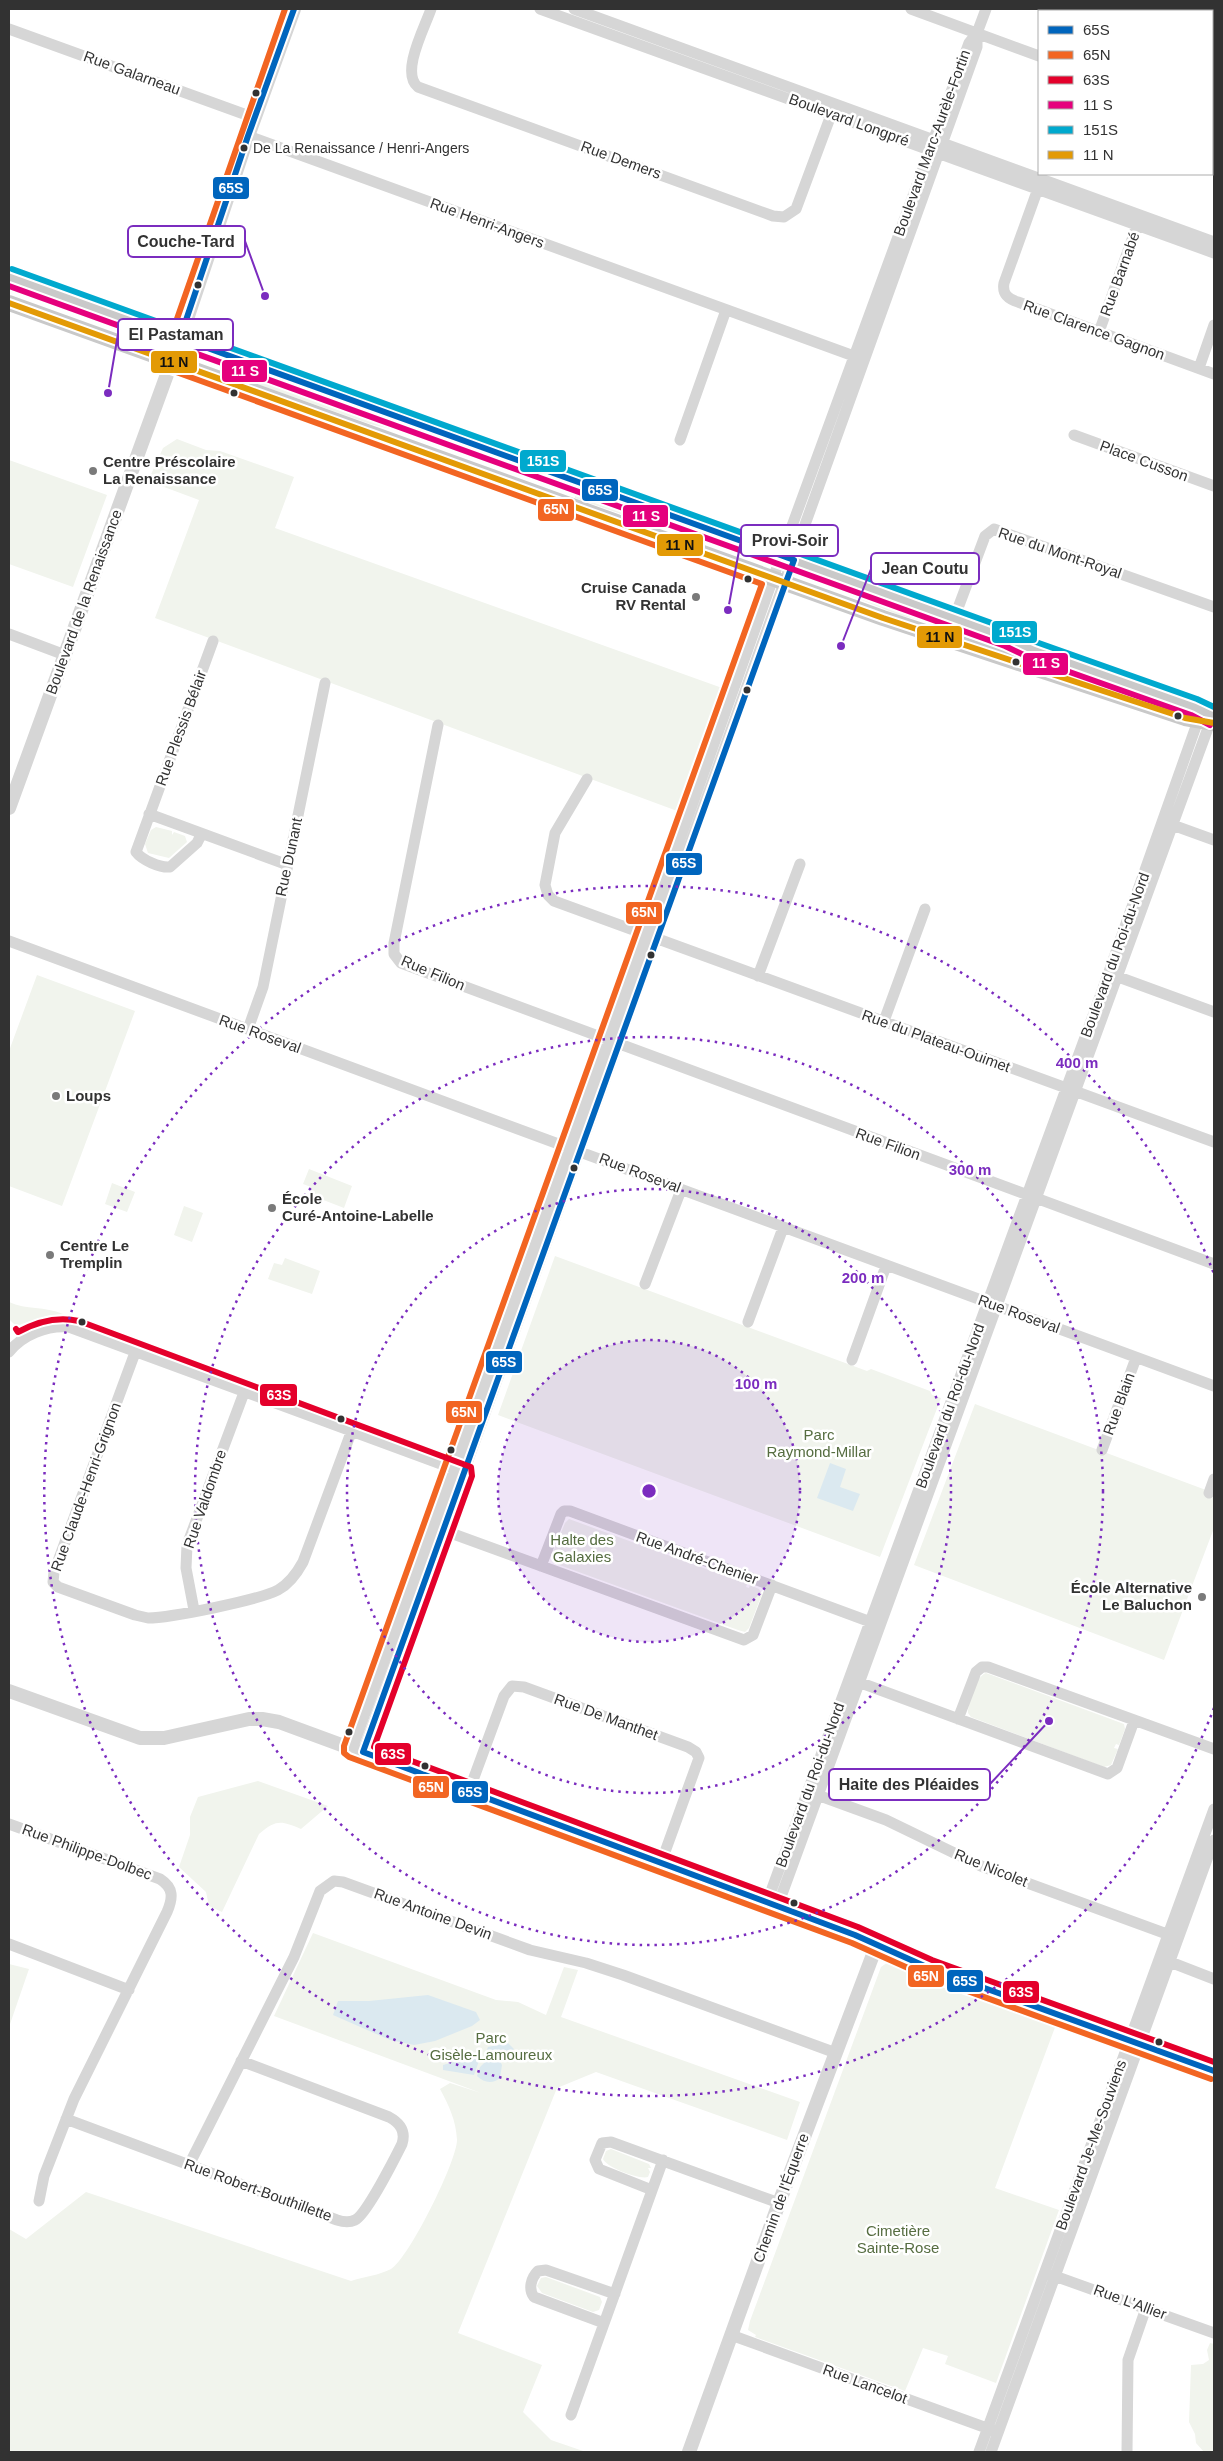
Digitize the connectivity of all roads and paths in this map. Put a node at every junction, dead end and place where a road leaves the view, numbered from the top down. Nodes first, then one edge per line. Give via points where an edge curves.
1 (294, 9) edge
2 (431, 9) edge
3 (540, 9) edge
4 (574, 9) edge
5 (911, 9) edge
6 (986, 9) edge
7 (9, 29) edge
8 (977, 33) junction
9 (1038, 56) edge
10 (834, 108) junction
11 (255, 118) junction
12 (248, 136) junction
13 (937, 146) junction
14 (1040, 184) junction
15 (1139, 221) junction
16 (1214, 242) edge
17 (1214, 253) edge
18 (9, 277) edge
19 (9, 303) edge
20 (726, 310) junction
21 (1214, 325) edge
22 (1100, 332) junction
23 (180, 338) junction
24 (860, 358) junction
25 (171, 362) junction
26 (1199, 368) junction
27 (1214, 374) edge
28 (1074, 435) dead end
29 (680, 440) dead end
30 (1214, 486) edge
31 (787, 558) junction
32 (779, 581) junction
33 (1214, 607) edge
34 (954, 619) junction
35 (9, 634) edge
36 (946, 640) junction
37 (213, 641) dead end
38 (65, 654) junction
39 (325, 683) dead end
40 (1209, 718) edge
41 (438, 725) dead end
42 (587, 779) dead end
43 (9, 808) edge
44 (149, 814) junction
45 (1168, 823) junction
46 (201, 835) junction
47 (1214, 840) edge
48 (800, 864) dead end
49 (288, 865) junction
50 (925, 909) dead end
51 (651, 937) junction
52 (9, 941) edge
53 (1114, 975) junction
54 (758, 976) junction
55 (1214, 1012) edge
56 (884, 1022) junction
57 (248, 1029) junction
58 (614, 1042) junction
59 (1072, 1090) junction
60 (1214, 1142) edge
61 (575, 1151) junction
62 (681, 1190) junction
63 (1032, 1197) junction
64 (783, 1228) junction
65 (1214, 1264) edge
66 (886, 1266) junction
67 (645, 1284) dead end
68 (993, 1304) junction
69 (748, 1322) dead end
70 (9, 1334) edge
71 (12, 1348) edge
72 (136, 1350) junction
73 (1136, 1358) junction
74 (852, 1360) dead end
75 (1214, 1386) edge
76 (244, 1390) junction
77 (352, 1430) junction
78 (1102, 1450) dead end
79 (459, 1471) junction
80 (1214, 1479) edge
81 (1209, 1493) dead end
82 (438, 1529) junction
83 (541, 1566) junction
84 (772, 1585) junction
85 (194, 1610) junction
86 (875, 1624) junction
87 (854, 1681) junction
88 (9, 1691) edge
89 (958, 1719) junction
90 (1134, 1720) junction
91 (1214, 1749) edge
92 (357, 1750) junction
93 (469, 1792) junction
94 (813, 1793) junction
95 (1214, 1809) edge
96 (9, 1824) edge
97 (1214, 1840) edge
98 (661, 1863) junction
99 (773, 1903) junction
100 (1173, 1937) junction
101 (9, 1944) edge
102 (877, 1944) junction
103 (1165, 1960) junction
104 (1214, 1979) edge
105 (129, 1990) junction
106 (1134, 2043) junction
107 (836, 2053) junction
108 (241, 2061) junction
109 (1214, 2072) edge
110 (66, 2119) junction
111 (663, 2160) junction
112 (189, 2165) junction
113 (652, 2190) junction
114 (39, 2201) dead end
115 (779, 2203) junction
116 (1050, 2274) junction
117 (615, 2294) junction
118 (1146, 2308) junction
119 (604, 2323) junction
120 (1214, 2333) edge
121 (731, 2335) junction
122 (571, 2415) dead end
123 (993, 2430) junction
124 (689, 2452) edge
125 (979, 2452) edge
126 (991, 2452) edge
127 (1127, 2452) edge

1 - 11 street, Boulevard de la Renaissance
2 - 10 street, Rue Demers via 410,69 412,80 418,87 773,216 784,217 796,209
3 - 10 street, Boulevard Longpré
4 - 10 street, Boulevard Longpré
5 - 8 street
6 - 8 street, Boulevard Marc-Aurèle-Fortin
7 - 11 street, Rue Galarneau
8 - 9 street
8 - 13 street, Boulevard Marc-Aurèle-Fortin via 969,43
10 - 13 street, Boulevard Longpré
11 - 12 street, Boulevard de la Renaissance
12 - 20 street, Rue Henri-Angers
12 - 23 street, Boulevard de la Renaissance
13 - 14 street, Boulevard Longpré
13 - 24 street, Boulevard Marc-Aurèle-Fortin
14 - 15 street, Boulevard Longpré
14 - 22 street, Rue Clarence Gagnon via 1004,283 1004,292 1012,300
15 - 16 street, Boulevard Longpré
15 - 17 street, Boulevard Longpré
15 - 22 street, Rue Barnabé
18 - 23 main road
19 - 25 main road
20 - 24 street, Rue Henri-Angers
20 - 29 street
21 - 26 street
22 - 26 street, Rue Clarence Gagnon
23 - 25 street, Boulevard de la Renaissance
23 - 31 main road
24 - 31 street, Boulevard Marc-Aurèle-Fortin
25 - 32 main road
25 - 38 street, Boulevard de la Renaissance
26 - 27 street, Rue Clarence Gagnon
28 - 30 street, Place Cusson
31 - 32 street, Boulevard Marc-Aurèle-Fortin
31 - 34 main road
32 - 36 main road
32 - 51 street, Boulevard Marc-Aurèle-Fortin
33 - 34 street, Rue du Mont-Royal via 994,529 985,536
34 - 36 street, Rue du Mont-Royal
34 - 40 main road
35 - 38 street
36 - 40 main road via 1185,718
37 - 44 street, Rue Plessis Bélair
38 - 43 street, Boulevard de la Renaissance
39 - 49 street, Rue Dunant
40 - 45 street, Boulevard du Roi-du-Nord
41 - 58 street, Rue Filion via 396,934 396,958 404,964
42 - 51 street, Rue du Plateau-Ouimet via 555,833 545,888 554,901
44 - 46 street
44 - 46 street, Rue Plessis Bélair via 136,852 162,866 168,868 175,864
45 - 47 street
45 - 53 street, Boulevard du Roi-du-Nord
46 - 49 street
48 - 54 street
49 - 57 street, Rue Dunant via 262,991
50 - 56 street
51 - 54 street, Rue du Plateau-Ouimet
51 - 58 street, Boulevard Marc-Aurèle-Fortin
52 - 57 street, Rue Roseval
53 - 55 street
53 - 59 street, Boulevard du Roi-du-Nord
54 - 56 street, Rue du Plateau-Ouimet
56 - 59 street, Rue du Plateau-Ouimet
57 - 61 street, Rue Roseval
58 - 61 street, Boulevard Marc-Aurèle-Fortin
58 - 63 street, Rue Filion
59 - 60 street, Rue du Plateau-Ouimet
59 - 63 street, Boulevard du Roi-du-Nord
61 - 62 street, Rue Roseval
61 - 79 street, Boulevard Marc-Aurèle-Fortin
62 - 64 street, Rue Roseval
62 - 67 street
63 - 65 street, Rue Filion
63 - 68 street, Boulevard du Roi-du-Nord
64 - 66 street, Rue Roseval
64 - 69 street
66 - 68 street, Rue Roseval
66 - 74 street
68 - 73 street, Rue Roseval
68 - 86 street, Boulevard du Roi-du-Nord
70 - 71 street
71 - 72 street via 41,1330 64,1326
72 - 76 street
72 - 85 street, Rue Claude-Henri-Grignon via 53,1582 58,1587 140,1616 158,1617
73 - 75 street, Rue Roseval
73 - 78 street, Rue Blain
76 - 77 street
76 - 85 street, Rue Valdombre via 187,1545 186,1568
77 - 79 street
77 - 85 street, Rue Claude-Henri-Grignon via 305,1557 294,1577 268,1594
79 - 82 street, Boulevard Marc-Aurèle-Fortin
80 - 81 street
82 - 83 street, Rue André-Chenier
82 - 92 street, Boulevard Marc-Aurèle-Fortin
83 - 84 street, Rue André-Chenier via 744,1640 753,1635
83 - 84 street, Rue André-Chenier via 559,1517 564,1511 570,1511
84 - 86 street, Rue André-Chenier
86 - 87 street, Boulevard du Roi-du-Nord
87 - 89 street
87 - 94 street, Boulevard du Roi-du-Nord
88 - 92 street via 140,1738 164,1738 262,1719
89 - 90 street via 976,1672 985,1667
89 - 90 street via 1108,1774 1117,1768
90 - 91 street
92 - 93 street
93 - 98 street
93 - 98 street, Rue De Manthet via 505,1693 514,1686 661,1736 694,1750 699,1760
94 - 99 street, Boulevard du Roi-du-Nord
94 - 100 street, Rue Nicolet via 879,1817 981,1866
95 - 100 street, Boulevard Je-Me-Souviens
96 - 105 street, Rue Philippe-Dolbec via 157,1878 169,1887 172,1899 169,1908
97 - 100 street, Boulevard Je-Me-Souviens
98 - 99 street
99 - 102 street
100 - 103 street, Boulevard Je-Me-Souviens
101 - 105 street
102 - 106 street via 930,1968
102 - 107 street, Chemin de l'Équerre
103 - 104 street
103 - 106 street, Boulevard Je-Me-Souviens
105 - 110 street, Rue Philippe-Dolbec
106 - 109 street
106 - 116 street, Boulevard Je-Me-Souviens
107 - 108 street, Rue Antoine Devin via 623,1975 524,1948 337,1880 320,1891 296,1953
107 - 115 street, Chemin de l'Équerre
108 - 112 street, Rue Antoine Devin
108 - 112 street, Rue Robert-Bouthillette via 392,2118 403,2132 400,2148 362,2214 349,2222
110 - 112 street, Rue Robert-Bouthillette
110 - 114 street, Rue Philippe-Dolbec via 44,2176
111 - 113 street
111 - 113 street via 611,2142 602,2143 597,2152 595,2163 599,2169
111 - 115 street
113 - 117 street
115 - 121 street, Chemin de l'Équerre
116 - 118 street, Rue L'Allier
116 - 123 street, Boulevard Je-Me-Souviens
117 - 119 street
117 - 119 street via 546,2270 538,2271 532,2280 530,2291 534,2297
118 - 120 street, Rue L'Allier
118 - 127 street via 1128,2360
119 - 122 street
121 - 123 street, Rue Lancelot
121 - 124 street, Chemin de l'Équerre
123 - 125 street, Boulevard Je-Me-Souviens
123 - 126 street, Boulevard Je-Me-Souviens

